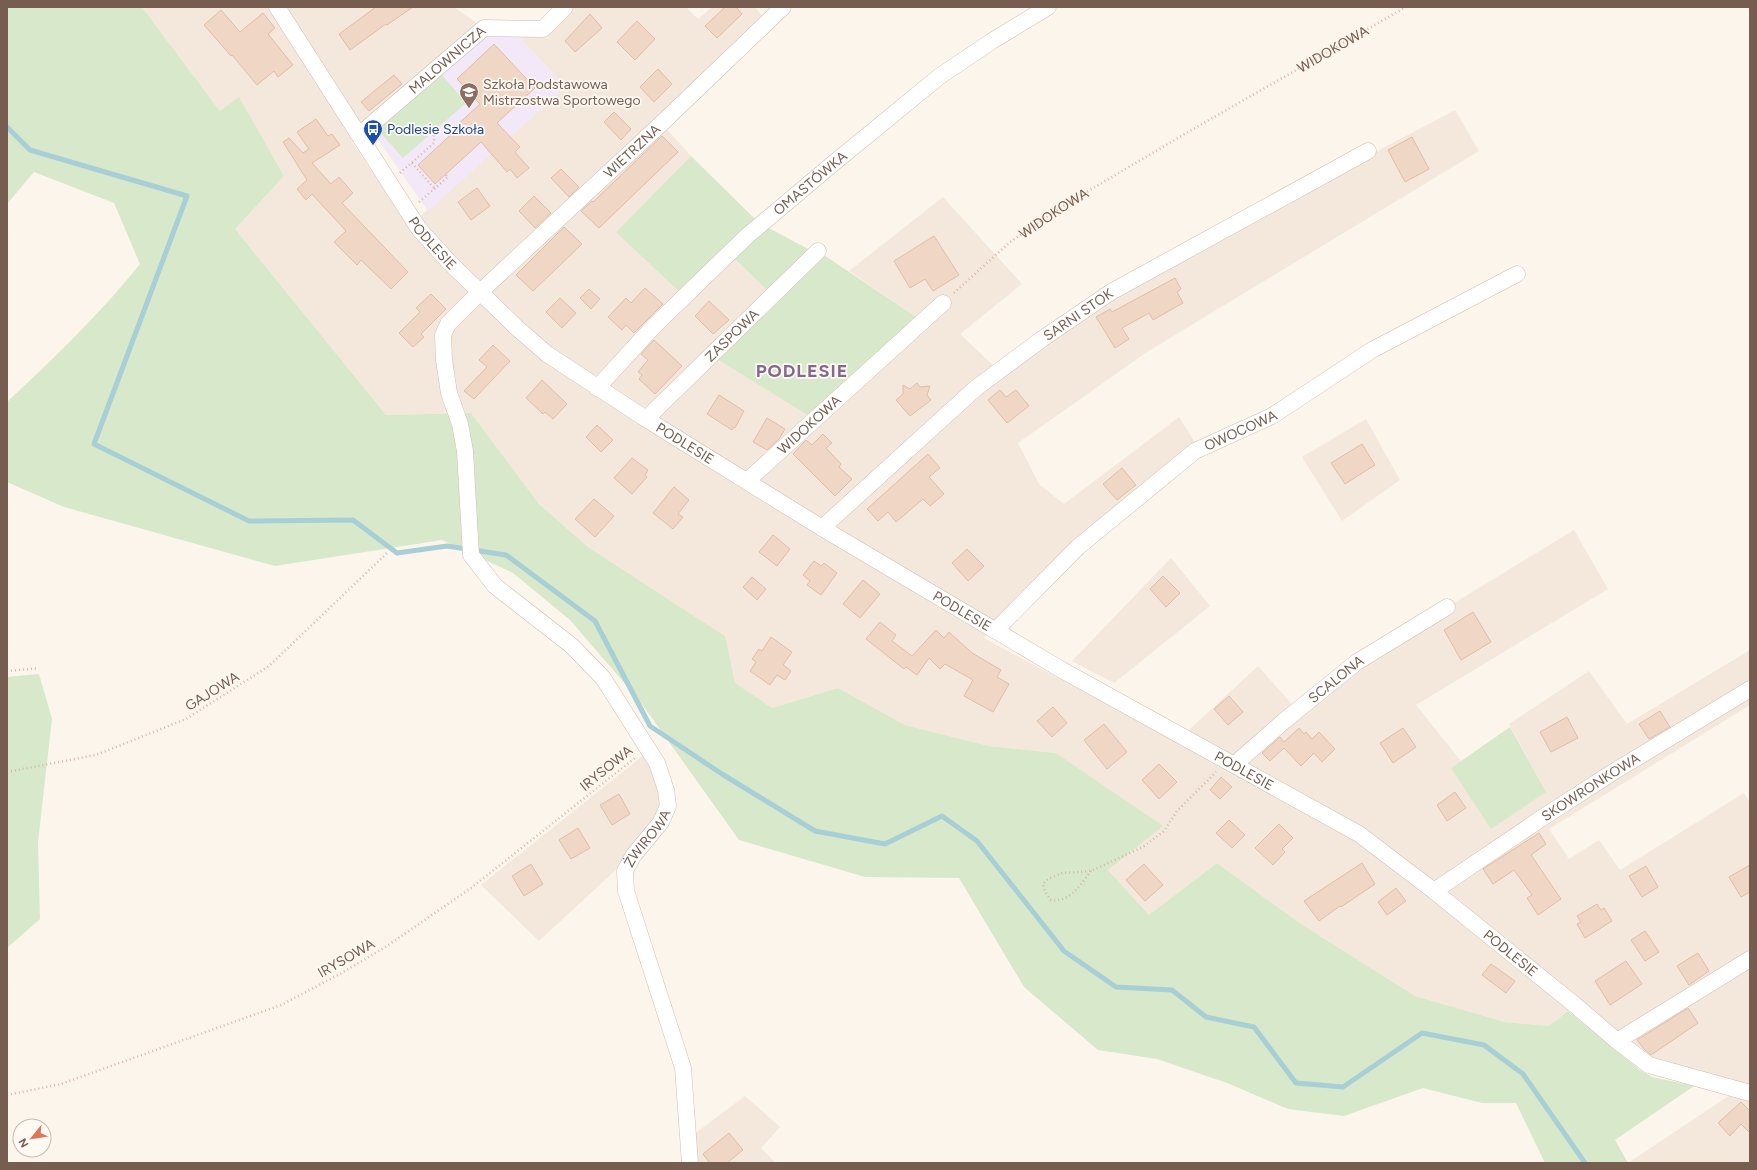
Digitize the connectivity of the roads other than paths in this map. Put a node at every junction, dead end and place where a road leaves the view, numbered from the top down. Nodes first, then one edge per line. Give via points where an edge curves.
1 (277, 7) edge
2 (565, 7) edge
3 (783, 7) edge
4 (1048, 7) edge
5 (359, 135) junction
6 (1368, 151) dead end
7 (818, 251) dead end
8 (1517, 274) dead end
9 (480, 292) junction
10 (943, 303) road end
11 (597, 388) junction
12 (646, 419) junction
13 (747, 481) junction
14 (822, 528) junction
15 (471, 548) joint
16 (1447, 607) dead end
17 (996, 630) junction
18 (1750, 689) edge
19 (1231, 762) junction
20 (1434, 891) junction
21 (1750, 958) edge
22 (1617, 1041) junction
23 (1750, 1092) edge
24 (690, 1163) edge

1 - 5 street, PODLESIE
2 - 5 street, MALOWNICZA via 543,29 484,28
3 - 9 street, WIETRZNA
4 - 11 street, OMASTÓWKA via 940,76 747,236 653,327
5 - 9 street, PODLESIE via 419,229
6 - 14 street, SARNI STOK via 1111,292 1042,339 976,388
7 - 12 street, ZASPOWA
8 - 17 street, OWOCOWA via 1372,350 1272,416 1195,451 1078,547
9 - 11 street, PODLESIE via 547,354
9 - 15 street, WIETRZNA via 448,324 443,335 449,393 460,424 465,451
10 - 13 street, WIDOKOWA
11 - 12 street, PODLESIE
12 - 13 street, PODLESIE
13 - 14 street, PODLESIE
14 - 17 street, PODLESIE
15 - 24 street, ŻWIROWA via 496,586 572,646 602,678 657,763 666,790 668,806 661,822 633,856 625,871 626,891 683,1068
16 - 19 street, SCALONA via 1356,662
17 - 19 street, PODLESIE via 1062,670
18 - 20 street, SKOWRONKOWA via 1579,794
19 - 20 street, PODLESIE via 1359,834
20 - 22 street, PODLESIE
21 - 22 street
22 - 23 street, PODLESIE via 1649,1064

